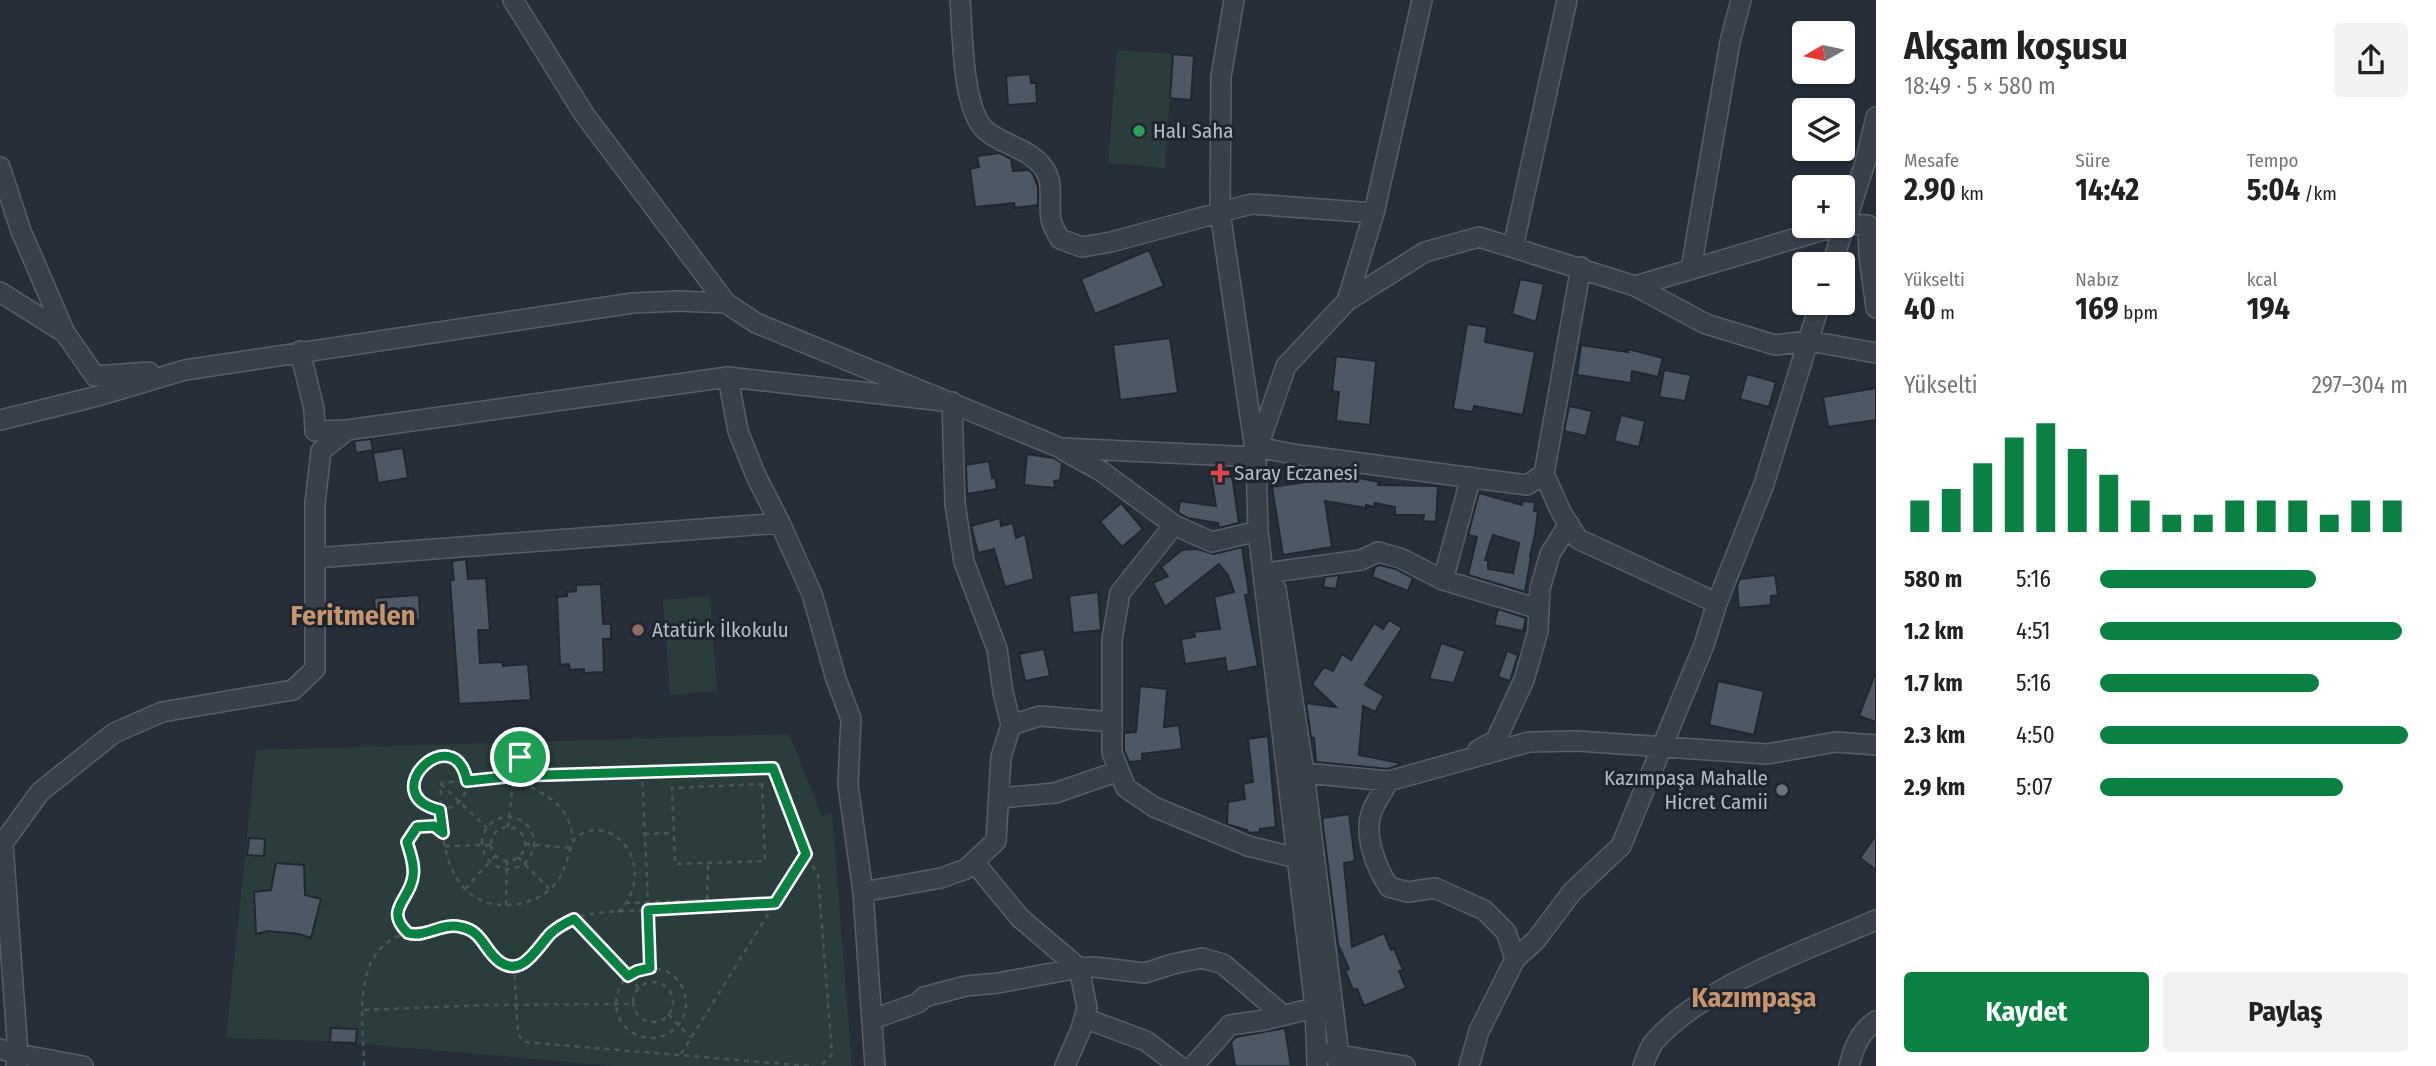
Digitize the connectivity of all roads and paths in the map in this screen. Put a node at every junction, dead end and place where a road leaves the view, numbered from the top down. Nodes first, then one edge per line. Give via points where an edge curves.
1 (513, 0) edge
2 (960, 0) edge
3 (1234, 0) edge
4 (1422, 0) edge
5 (1567, 0) edge
6 (1741, 0) edge
7 (1876, 117) edge
8 (0, 167) edge
9 (1855, 190) edge
10 (1220, 212) junction
11 (1374, 213) junction
12 (1872, 220) edge
13 (1797, 238) edge
14 (1513, 247) junction
15 (1581, 267) junction
16 (1691, 269) junction
17 (1635, 286) junction
18 (0, 292) edge
19 (1347, 301) junction
20 (726, 303) junction
21 (1876, 308) edge
22 (1817, 315) edge
23 (65, 333) junction
24 (1809, 341) junction
25 (300, 351) junction
26 (1876, 353) edge
27 (185, 370) junction
28 (728, 377) junction
29 (952, 402) junction
30 (0, 420) edge
31 (347, 430) junction
32 (1060, 448) junction
33 (1257, 452) junction
34 (1544, 474) junction
35 (1471, 477) junction
36 (780, 523) junction
37 (1569, 524) junction
38 (1174, 525) junction
39 (1258, 531) junction
40 (315, 558) junction
41 (1273, 572) junction
42 (1443, 580) junction
43 (1717, 603) junction
44 (1539, 609) junction
45 (1112, 722) junction
46 (1011, 725) junction
47 (1876, 745) edge
48 (1661, 747) junction
49 (1462, 759) junction
50 (513, 762) junction
51 (1119, 771) junction
52 (642, 772) junction
53 (1304, 773) junction
54 (514, 776) junction
55 (467, 781) junction
56 (1389, 781) junction
57 (441, 783) junction
58 (1000, 798) junction
59 (460, 802) junction
60 (440, 810) junction
61 (509, 817) junction
62 (508, 827) junction
63 (487, 828) junction
64 (674, 832) junction
65 (443, 833) junction
66 (644, 834) junction
67 (573, 842) junction
68 (525, 844) junction
69 (482, 845) junction
70 (492, 845) junction
71 (533, 845) junction
72 (445, 846) junction
73 (570, 848) junction
74 (806, 854) junction
75 (496, 855) junction
76 (518, 857) junction
77 (1297, 858) junction
78 (507, 860) junction
79 (491, 862) junction
80 (974, 862) junction
81 (524, 863) junction
82 (708, 863) junction
83 (507, 868) junction
84 (465, 889) junction
85 (550, 890) junction
86 (863, 892) junction
87 (778, 898) junction
88 (707, 900) junction
89 (647, 902) junction
90 (625, 903) junction
91 (775, 903) junction
92 (506, 905) junction
93 (648, 910) junction
94 (618, 912) junction
95 (574, 919) junction
96 (1876, 920) edge
97 (408, 933) junction
98 (1515, 959) junction
99 (514, 965) junction
100 (650, 968) junction
101 (1079, 968) junction
102 (628, 976) junction
103 (639, 988) junction
104 (616, 1004) junction
105 (633, 1004) junction
106 (516, 1005) junction
107 (1324, 1005) junction
108 (364, 1010) junction
109 (668, 1014) junction
110 (1283, 1015) junction
111 (1084, 1018) junction
112 (873, 1019) junction
113 (1876, 1021) edge
114 (679, 1025) junction
115 (690, 1037) junction
116 (681, 1054) junction
117 (11, 1056) edge
118 (1317, 1059) edge
119 (1338, 1061) edge
120 (83, 1066) edge
121 (364, 1066) edge
122 (809, 1066) edge
123 (821, 1066) edge
124 (876, 1066) edge
125 (1065, 1066) edge
126 (1179, 1066) edge
127 (1193, 1066) edge
128 (1405, 1066) edge
129 (1469, 1066) edge
130 (1643, 1066) edge
131 (1849, 1066) edge

1 - 20 street via 584,114
2 - 10 street via 969,101 980,126 990,135 1027,152 1045,169 1052,195 1051,220 1060,239 1082,247
3 - 10 street via 1222,77
4 - 11 street
5 - 14 street
6 - 16 street
7 - 9 street
8 - 23 street via 21,231
10 - 11 street via 1251,204
10 - 33 street
11 - 19 street
12 - 21 street via 1869,256
13 - 16 street
14 - 15 street
14 - 19 street via 1479,237 1425,252
15 - 17 street
15 - 34 street
16 - 17 street
17 - 24 street via 1706,324 1775,345
18 - 23 street
19 - 33 street via 1286,366
20 - 25 street via 634,303
20 - 29 street via 756,323
22 - 24 street
23 - 27 street via 95,376
24 - 26 street
24 - 43 street via 1764,484
25 - 27 street
25 - 31 street via 315,431
27 - 30 street
28 - 29 street
28 - 31 street
28 - 36 street via 738,431
29 - 32 street
29 - 46 street via 955,504 964,562 997,649
31 - 40 street via 321,451 314,503
32 - 33 street
32 - 38 street via 1101,471
33 - 35 street
33 - 39 street
34 - 35 street via 1527,485
34 - 37 street
35 - 42 street
36 - 40 street
36 - 86 street via 812,594 851,719 848,785
37 - 43 street via 1578,539
37 - 44 street via 1550,555
38 - 39 street via 1212,542
38 - 45 street via 1120,593 1112,639
39 - 41 street
39 - 77 street
40 - 117 street via 315,669 293,690 163,712 114,733 40,792 3,843
41 - 42 street via 1360,560 1378,552
41 - 53 street
42 - 44 street
43 - 48 street
44 - 49 street via 1538,631 1524,680 1496,740
45 - 46 street via 1040,716
45 - 51 street via 1112,752
46 - 58 street via 1001,757
47 - 48 street via 1836,742 1767,754
48 - 49 street via 1529,742
48 - 98 street via 1621,846 1572,892 1536,940
49 - 56 street
50 - 50 path via 520,757 513,747 506,752
50 - 54 path
51 - 58 street via 1055,793
51 - 77 street via 1126,788 1153,807 1248,846
52 - 54 path
52 - 66 path
52 - 74 path via 773,768
53 - 56 street
53 - 107 street
54 - 55 path
54 - 61 path
54 - 67 path via 557,804
55 - 57 path
55 - 59 path
55 - 60 path via 463,769 450,758 434,758 420,767 415,782 419,798
56 - 98 street via 1371,814 1371,842 1389,887 1408,892 1435,888 1484,911 1506,932
57 - 59 path
57 - 60 path
58 - 80 street via 996,841
59 - 60 path
59 - 63 path
60 - 65 path
61 - 62 path
61 - 63 path via 497,819
61 - 71 path via 527,826
62 - 68 path via 518,830
62 - 70 path via 496,832
63 - 69 path
64 - 66 path
64 - 82 path via 675,864
64 - 82 path via 673,788 762,784 765,861
65 - 72 path
65 - 97 path via 434,826 417,827 407,842 414,876 398,914
66 - 89 path
67 - 73 path
67 - 90 path via 579,835 598,831 615,836 631,851 636,880
68 - 71 path
68 - 76 path
69 - 70 path
69 - 72 path
69 - 79 path
70 - 75 path
71 - 73 path
71 - 81 path
72 - 84 path via 449,866
73 - 85 path via 561,876
74 - 87 path
74 - 123 path via 818,875 832,1055
75 - 78 path
75 - 79 path
76 - 78 path
76 - 81 path
77 - 107 street
78 - 83 path
79 - 83 path
79 - 84 path
80 - 86 street via 941,878
80 - 101 street via 1020,918
81 - 83 path
81 - 85 path
82 - 88 path
83 - 92 path
84 - 92 path via 479,899
85 - 92 path via 534,901
86 - 112 street
87 - 88 path
87 - 91 path
88 - 89 path
89 - 90 path
89 - 93 path
90 - 94 path
91 - 93 path
91 - 115 path
93 - 94 path
93 - 100 path
94 - 95 path
95 - 99 path via 555,929 531,959
95 - 102 path
96 - 130 street via 1701,1000 1653,1043
97 - 99 path via 447,926 469,929 483,939 498,961
97 - 108 path via 389,941 375,957 365,978
98 - 129 street via 1479,1031
99 - 106 path
100 - 102 path
100 - 114 path via 670,973 684,989 686,1009
101 - 110 street via 1145,973 1202,958 1223,964
101 - 111 street via 1087,1008
101 - 112 street via 966,986 924,997
102 - 103 path
102 - 104 path via 618,990
103 - 105 path
103 - 109 path via 649,983 663,985 672,997
104 - 105 path
104 - 106 path
104 - 114 path via 622,1023 638,1036 659,1038
105 - 109 path via 646,1021 660,1021
106 - 108 path
106 - 116 path via 518,1034 524,1042
107 - 110 street
107 - 118 street
107 - 119 street
108 - 121 path
109 - 114 path
110 - 127 street via 1230,1025
111 - 125 street
111 - 126 street via 1146,1041
112 - 124 street
113 - 131 street via 1866,1027
114 - 115 path
115 - 116 path
116 - 122 path
117 - 120 street
118 - 119 street
119 - 128 street

